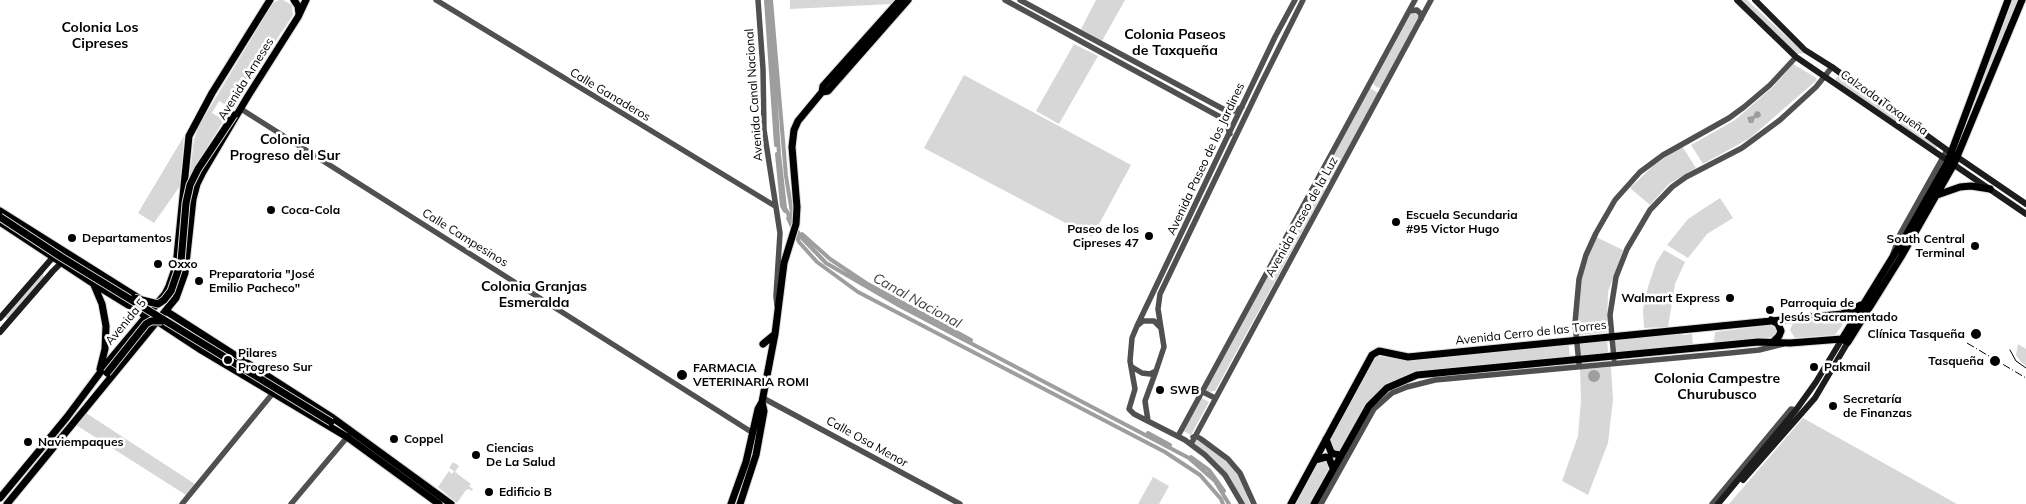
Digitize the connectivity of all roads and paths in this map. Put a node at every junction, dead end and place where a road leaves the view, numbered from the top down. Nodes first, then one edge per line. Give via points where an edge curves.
1 (270, 0) edge
2 (294, 0) edge
3 (436, 0) edge
4 (758, 0) edge
5 (900, 0) edge
6 (908, 0) edge
7 (1005, 0) edge
8 (1295, 0) edge
9 (1303, 0) edge
10 (1415, 0) edge
11 (1431, 0) edge
12 (1737, 0) edge
13 (1754, 0) edge
14 (2008, 0) edge
15 (2022, 0) edge
16 (306, 1) edge
17 (1018, 2) edge
18 (1034, 8) junction
19 (1408, 12) junction
20 (1031, 14) junction
21 (298, 17) junction
22 (1421, 19) junction
23 (1796, 57) junction
24 (1829, 65) junction
25 (1261, 67) junction
26 (1267, 71) junction
27 (1826, 76) junction
28 (1254, 80) junction
29 (1175, 83) junction
30 (1261, 84) junction
31 (1171, 90) junction
32 (822, 92) junction
33 (248, 96) junction
34 (1242, 107) junction
35 (241, 109) junction
36 (1225, 110) junction
37 (1222, 118) junction
38 (192, 128) joint
39 (1230, 134) junction
40 (1949, 152) junction
41 (1221, 159) junction
42 (1951, 160) junction
43 (1214, 173) junction
44 (1990, 189) junction
45 (1937, 195) junction
46 (194, 196) joint
47 (2026, 204) edge
48 (775, 206) junction
49 (0, 211) edge
50 (2026, 214) edge
51 (0, 217) edge
52 (0, 222) edge
53 (54, 256) junction
54 (1892, 257) junction
55 (62, 262) junction
56 (46, 266) junction
57 (1894, 268) junction
58 (53, 271) junction
59 (94, 284) junction
60 (128, 292) junction
61 (134, 298) junction
62 (123, 302) junction
63 (1861, 305) junction
64 (153, 307) junction
65 (778, 308) junction
66 (1810, 308) dead end
67 (166, 312) junction
68 (1837, 314) junction
69 (146, 316) junction
70 (1816, 316) junction
71 (0, 318) edge
72 (1768, 320) junction
73 (157, 321) junction
74 (181, 321) junction
75 (170, 324) junction
76 (1137, 326) junction
77 (1848, 327) junction
78 (1161, 328) junction
79 (0, 332) edge
80 (175, 333) junction
81 (775, 334) junction
82 (1611, 336) junction
83 (1576, 340) junction
84 (1845, 340) junction
85 (1774, 342) junction
86 (1790, 343) junction
87 (771, 354) junction
88 (1614, 360) junction
89 (1579, 362) junction
90 (1132, 367) junction
91 (1156, 371) junction
92 (96, 378) junction
93 (257, 383) junction
94 (1201, 390) junction
95 (272, 392) junction
96 (1215, 398) junction
97 (762, 400) junction
98 (76, 406) junction
99 (1796, 410) junction
100 (1148, 421) junction
101 (1786, 431) junction
102 (348, 433) junction
103 (753, 433) junction
104 (1178, 436) junction
105 (1196, 436) junction
106 (1326, 439) junction
107 (1185, 440) junction
108 (1191, 444) junction
109 (1341, 455) junction
110 (1315, 460) junction
111 (1333, 468) junction
112 (417, 482) junction
113 (0, 498) edge
114 (448, 503) edge
115 (7, 504) edge
116 (182, 504) edge
117 (291, 504) edge
118 (439, 504) edge
119 (731, 504) edge
120 (740, 504) edge
121 (960, 504) edge
122 (1242, 504) edge
123 (1254, 504) edge
124 (1291, 504) edge
125 (1314, 504) edge
126 (1321, 504) edge
127 (1712, 504) edge
128 (1718, 504) edge
129 (1722, 504) edge

1 - 38 main road, Avenida Arneses
2 - 21 main road via 299,9
3 - 48 street, Calle Ganaderos
4 - 48 street, Avenida Canal Nacional via 764,130
5 - 32 main road via 823,86
6 - 32 main road via 828,91
7 - 17 street
8 - 25 street, Avenida Paseo de los Jardines
9 - 26 street, Avenida Paseo de los Jardines
10 - 19 street, Avenida Paseo de la Luz
11 - 22 street, Avenida Paseo de la Luz
12 - 23 main road, Calzada Taxqueña
13 - 24 main road, Calzada Taxqueña via 1802,47
14 - 40 main road
15 - 42 main road
16 - 21 main road, Avenida Arneses
17 - 18 street
17 - 20 street
18 - 20 street
18 - 29 street
19 - 22 street via 1418,10
19 - 94 street, Avenida Paseo de la Luz
20 - 31 street
21 - 33 main road, Avenida Arneses
22 - 96 street, Avenida Paseo de la Luz
23 - 24 main road via 1808,56
23 - 27 main road, Calzada Taxqueña
23 - 83 street via 1744,107 1640,172 1616,200 1596,233 1579,279 1575,308
24 - 27 street
24 - 40 main road, Calzada Taxqueña
25 - 26 street
25 - 28 street, Avenida Paseo de los Jardines
26 - 30 street, Avenida Paseo de los Jardines
27 - 42 main road, Calzada Taxqueña
27 - 82 street via 1780,120 1742,148 1686,177 1654,205 1621,262 1611,303
28 - 30 street
28 - 34 street, Avenida Paseo de los Jardines
29 - 31 street
29 - 36 street
30 - 41 street, Avenida Paseo de los Jardines
31 - 37 street
32 - 65 main road via 798,121 792,138 796,224 785,259
33 - 35 main road, Avenida Arneses
33 - 61 main road, bridge via 191,182 181,262 171,291 158,304
34 - 36 street via 1232,112
34 - 39 street, Avenida Paseo de los Jardines
35 - 46 main road, Avenida Arneses via 203,172
35 - 103 street, Calle Campesinos
36 - 37 street via 1227,114
37 - 39 street
38 - 64 main road, Avenida 5 via 188,136 176,266 170,286
39 - 41 street, Avenida Paseo de los Jardines
40 - 42 main road
41 - 43 street, Avenida Paseo de los Jardines
42 - 44 main road, Calzada Taxqueña
42 - 45 main road
42 - 47 main road, Calzada Taxqueña
42 - 54 main road
43 - 76 street, Avenida Paseo de los Jardines
43 - 78 street, Avenida Paseo de los Jardines via 1160,294
44 - 45 main road via 1960,186
44 - 50 main road, Calzada Taxqueña
45 - 57 main road
46 - 67 main road, Avenida 5 via 183,281
48 - 65 street, Avenida Canal Nacional via 780,233
49 - 60 main road
51 - 75 main road, bridge
52 - 53 main road
53 - 55 main road
53 - 56 main road
54 - 57 street
54 - 63 main road
55 - 58 main road
55 - 59 main road
55 - 61 main road, bridge via 70,262
56 - 58 main road
56 - 71 main road
57 - 84 main road
58 - 79 main road
59 - 62 main road
59 - 92 main road via 104,311 106,334 104,357
60 - 62 main road via 129,299
60 - 64 main road
61 - 93 main road, bridge via 244,366
62 - 69 main road
63 - 68 main road, Avenida Cerro de las Torres via 1847,313
63 - 77 main road
64 - 69 main road, Avenida 5
65 - 81 main road
66 - 70 main road
67 - 73 main road, Avenida 5
67 - 74 main road
68 - 70 main road, Avenida Cerro de las Torres
68 - 77 main road
69 - 92 main road, Avenida 5
70 - 72 main road, Avenida Cerro de las Torres
72 - 82 main road, Avenida Cerro de las Torres
72 - 85 main road via 1776,322 1780,329
73 - 80 main road
73 - 115 main road, Avenida 5
74 - 80 main road via 173,327
74 - 102 main road via 333,418
75 - 98 main road, bridge via 156,321 146,324 107,374
75 - 102 main road, bridge
76 - 78 street via 1150,320
76 - 90 street via 1130,345
77 - 84 main road
78 - 91 street via 1164,346
80 - 93 main road
81 - 87 main road
81 - 87 main road via 762,346
82 - 83 main road, Avenida Cerro de las Torres
82 - 88 street
83 - 89 street
83 - 106 main road, Avenida Cerro de las Torres via 1408,357 1378,351 1372,355
84 - 86 main road
84 - 99 main road
84 - 101 main road via 1815,398
85 - 86 main road
85 - 88 main road via 1750,342
86 - 88 street via 1759,350
87 - 97 main road
88 - 89 main road
89 - 109 main road via 1436,373 1404,380 1387,388 1369,406
89 - 126 street via 1426,381 1392,393 1372,412
90 - 91 street via 1142,373
90 - 100 street via 1135,389 1129,409
91 - 100 street via 1146,401
92 - 98 main road, Avenida 5
93 - 95 main road
94 - 96 street
94 - 104 street, Avenida Paseo de la Luz
95 - 102 main road
95 - 116 street
96 - 105 street, Avenida Paseo de la Luz
97 - 103 main road
97 - 120 main road via 764,411 756,455
97 - 121 street, Calle Osa Menor
98 - 113 main road, Avenida 5
99 - 101 main road via 1797,415
99 - 127 street via 1791,409
99 - 128 main road
100 - 104 street
101 - 129 main road
102 - 112 main road
102 - 117 street
103 - 119 main road
104 - 107 street
105 - 107 street
105 - 108 street, Avenida Paseo de la Luz
105 - 123 street via 1222,453 1240,473
106 - 109 main road via 1332,452
106 - 110 main road, Avenida Cerro de las Torres
107 - 108 street
108 - 122 street via 1225,474
109 - 111 main road
110 - 111 main road via 1329,458
110 - 124 main road, Avenida Cerro de las Torres
111 - 125 main road
112 - 114 main road
112 - 118 main road

